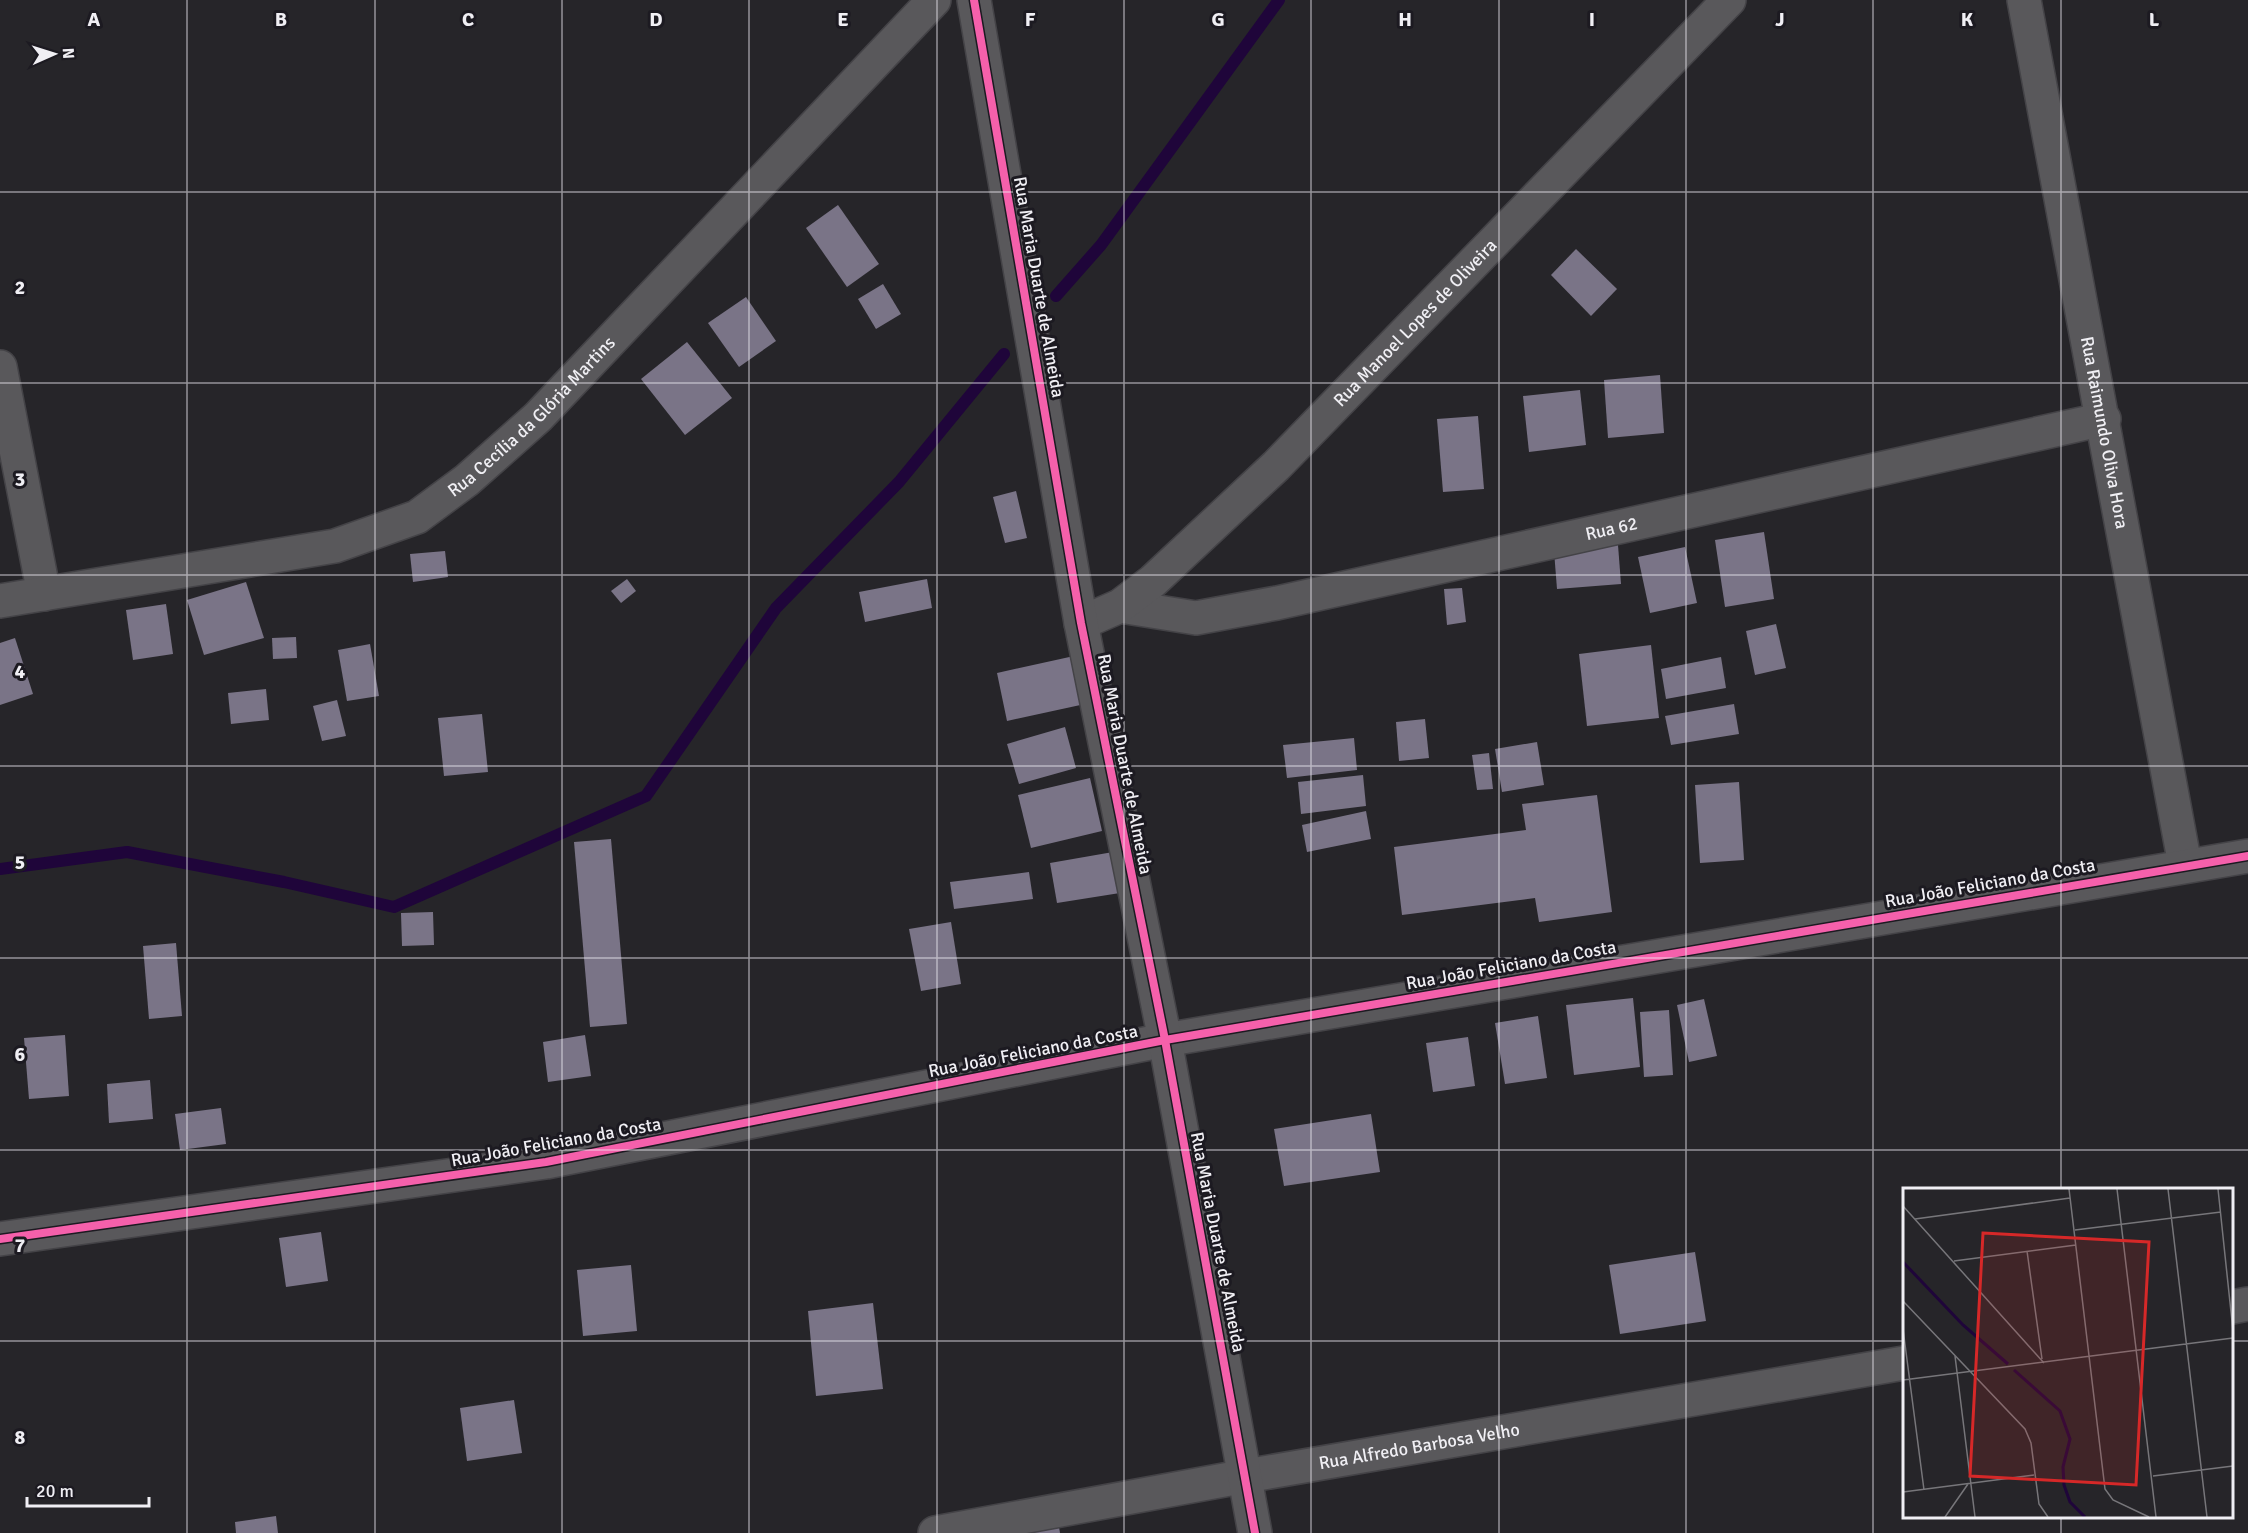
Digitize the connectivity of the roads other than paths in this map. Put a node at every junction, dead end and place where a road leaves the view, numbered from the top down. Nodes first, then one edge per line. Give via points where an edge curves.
1 (934, 0) edge
2 (974, 0) edge
3 (1729, 0) edge
4 (2024, 0) edge
5 (0, 366) edge
6 (2104, 419) junction
7 (44, 594) junction
8 (0, 601) edge
9 (1120, 606) junction
10 (1081, 623) junction
11 (2248, 856) edge
12 (2185, 865) junction
13 (1165, 1040) junction
14 (0, 1239) edge
15 (2248, 1304) edge
16 (2233, 1307) edge
17 (1903, 1363) edge
18 (1246, 1476) junction
19 (935, 1533) edge
20 (1256, 1533) edge

1 - 7 street, Rua Cecília da Glória Martins via 538,417 468,480 417,517 335,546
2 - 10 street, Rua Maria Duarte de Almeida
3 - 9 street, Rua Manoel Lopes de Oliveira via 1276,466
4 - 6 street, Rua Raimundo Oliva Hora
5 - 7 street
6 - 9 street, Rua 62 via 1266,605 1196,618
6 - 12 street, Rua Raimundo Oliva Hora
7 - 8 street, Rua Cecília da Glória Martins
9 - 10 street, Rua Manoel Lopes de Oliveira
10 - 13 street, Rua Maria Duarte de Almeida
11 - 12 street, Rua João Feliciano da Costa
12 - 13 street, Rua João Feliciano da Costa
13 - 14 street, Rua João Feliciano da Costa via 546,1162
13 - 18 street, Rua Maria Duarte de Almeida
15 - 16 street
17 - 18 street, Rua Alfredo Barbosa Velho
18 - 19 street, Rua Alfredo Barbosa Velho
18 - 20 street, Rua Maria Duarte de Almeida

